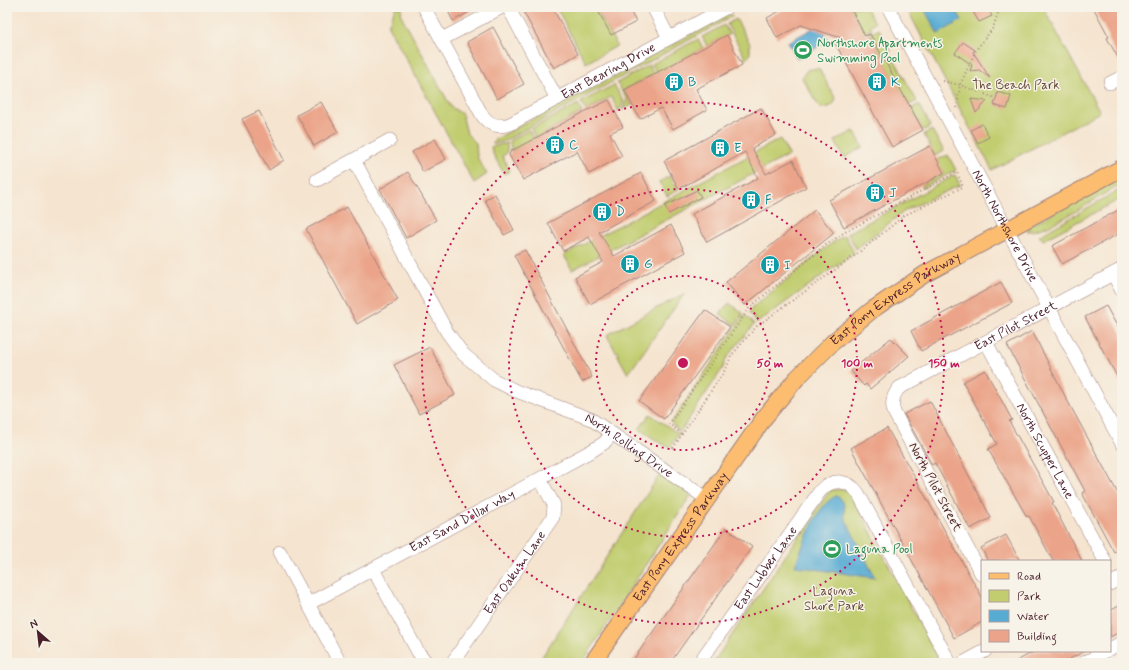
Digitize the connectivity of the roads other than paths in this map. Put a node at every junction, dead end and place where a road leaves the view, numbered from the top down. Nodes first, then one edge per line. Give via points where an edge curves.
1 (424, 7) edge
2 (502, 7) edge
3 (508, 7) edge
4 (653, 7) edge
5 (726, 7) edge
6 (888, 7) edge
7 (669, 38) junction
8 (442, 39) junction
9 (1122, 77) edge
10 (1110, 83) dead end
11 (557, 99) junction
12 (390, 140) dead end
13 (354, 160) junction
14 (1122, 168) edge
15 (317, 180) dead end
16 (1007, 229) junction
17 (1118, 272) edge
18 (1122, 291) edge
19 (1049, 309) junction
20 (986, 342) junction
21 (893, 398) joint
22 (612, 434) junction
23 (1122, 444) edge
24 (540, 478) junction
25 (707, 499) junction
26 (280, 552) dead end
27 (1104, 560) edge
28 (373, 569) junction
29 (981, 573) edge
30 (308, 604) junction
31 (1122, 642) edge
32 (1111, 648) edge
33 (983, 652) edge
34 (1104, 652) edge
35 (340, 663) edge
36 (427, 663) edge
37 (452, 663) edge
38 (592, 663) edge
39 (699, 663) edge
40 (950, 663) edge
41 (963, 663) edge
42 (1084, 663) edge

1 - 8 street
2 - 8 street
3 - 11 street
4 - 7 street
5 - 7 street, East Bearing Drive
6 - 16 street, North Northshore Drive
7 - 11 street, East Bearing Drive
8 - 11 street, East Bearing Drive via 488,122 498,126 510,124
9 - 10 street
12 - 13 street
13 - 15 street
13 - 22 street, North Rolling Drive via 454,343 473,364 494,380 516,391 579,414
14 - 16 main road, East Pony Express Parkway
16 - 19 street, North Northshore Drive
16 - 25 main road, East Pony Express Parkway via 910,284 872,310 833,342 780,398
17 - 18 street
17 - 19 street, East Pilot Street
19 - 20 street, East Pilot Street
19 - 23 street, North Northshore Drive
20 - 21 street, East Pilot Street via 899,388
20 - 27 street, North Scupper Lane
21 - 29 street, North Pilot Street via 894,412
22 - 24 street, East Sand Dollar Way via 598,447
22 - 25 street, North Rolling Drive
24 - 28 street, East Sand Dollar Way
24 - 37 street, East Oakum Lane via 554,505 551,521
25 - 38 main road, East Pony Express Parkway
26 - 30 street
28 - 30 street, East Sand Dollar Way
28 - 36 street via 418,652
30 - 35 street
31 - 32 street
33 - 41 street
34 - 42 street
39 - 40 street, East Lubber Lane via 820,491 829,484 840,481 850,485 858,493

